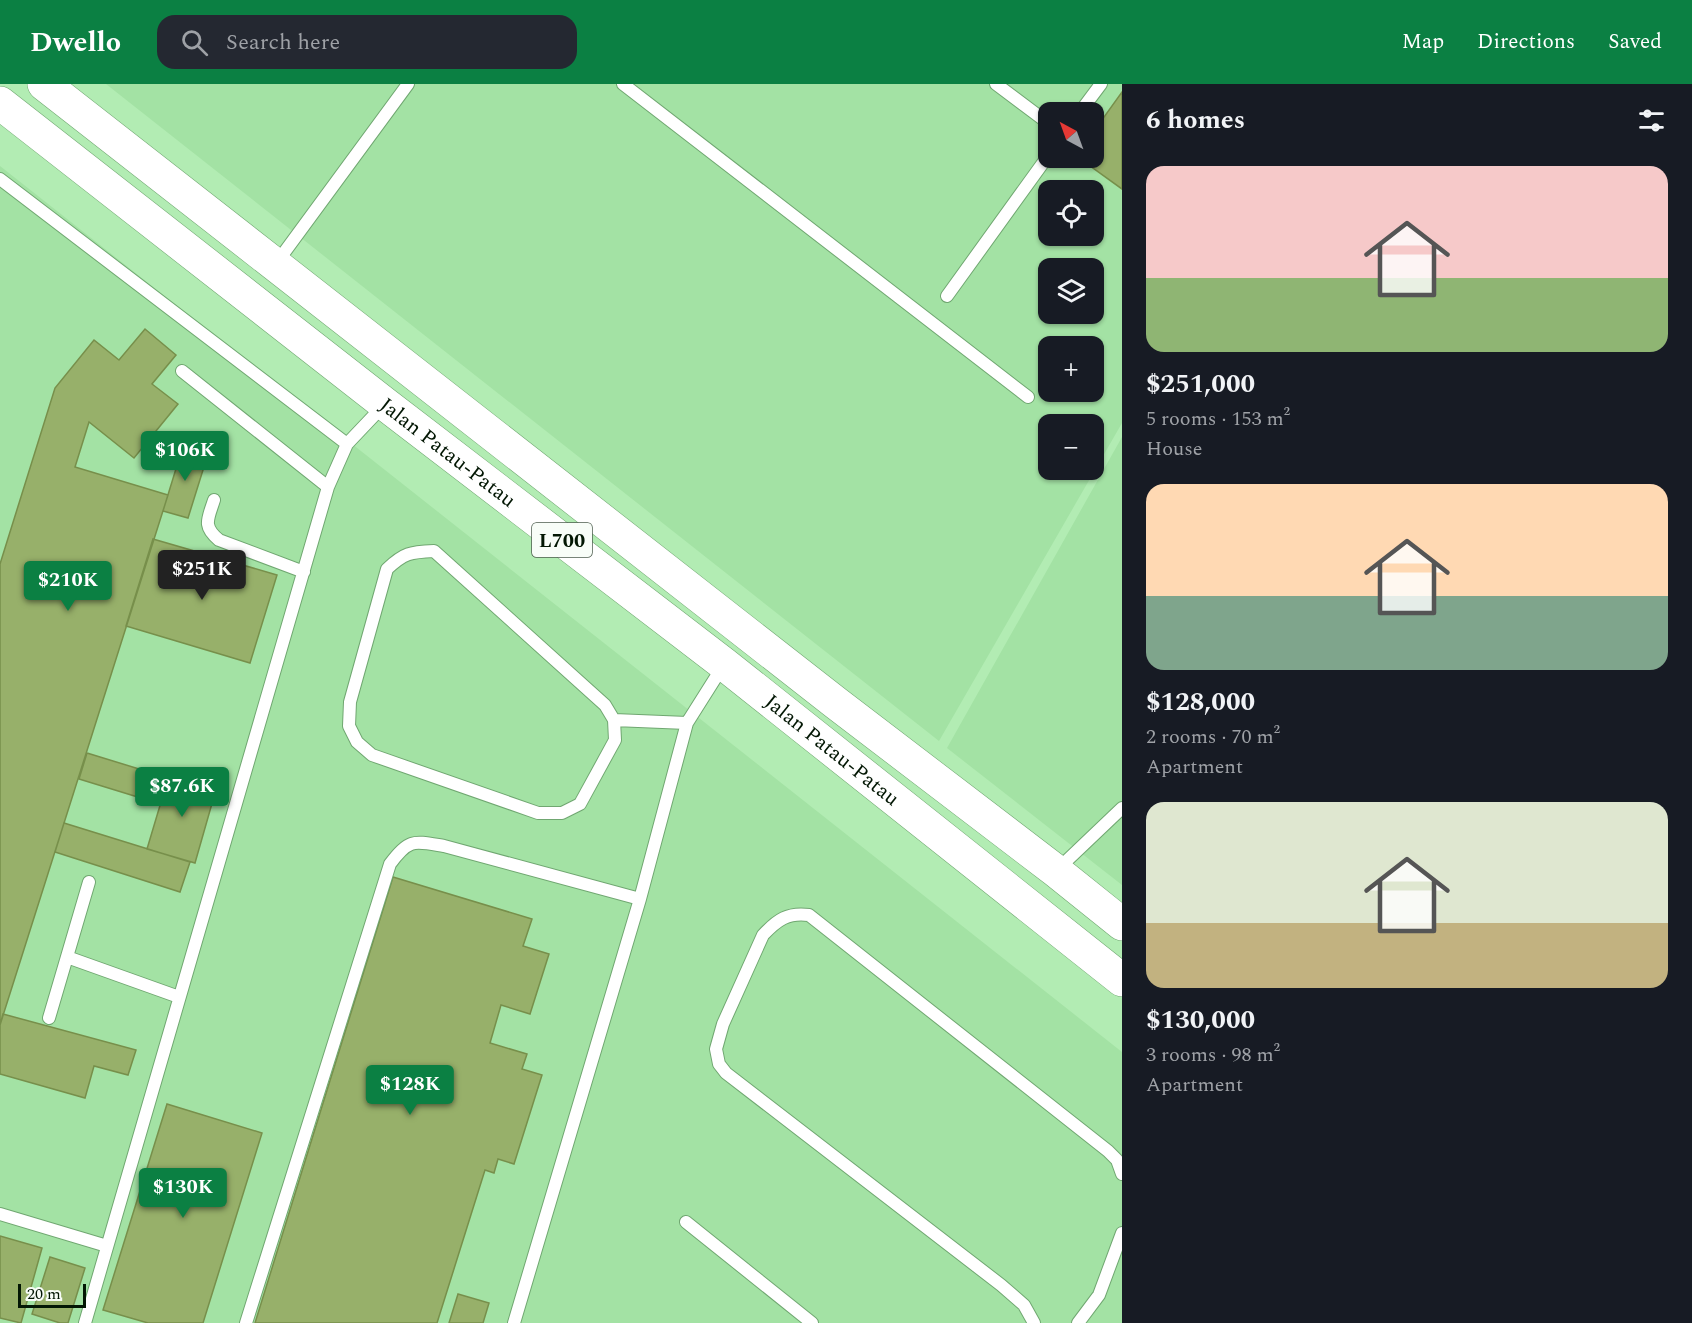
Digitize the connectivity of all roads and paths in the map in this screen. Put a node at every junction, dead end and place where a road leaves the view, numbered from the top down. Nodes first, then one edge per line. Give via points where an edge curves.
1 (44, 84) edge
2 (408, 84) edge
3 (623, 84) edge
4 (996, 84) edge
5 (1101, 84) edge
6 (1088, 102) edge
7 (0, 103) edge
8 (1038, 116) edge
9 (1039, 168) edge
10 (0, 179) edge
11 (275, 265) junction
12 (947, 296) dead end
13 (182, 371) dead end
14 (1028, 397) dead end
15 (385, 404) junction
16 (347, 444) junction
17 (328, 487) junction
18 (214, 500) dead end
19 (304, 572) junction
20 (724, 664) junction
21 (614, 720) junction
22 (687, 723) junction
23 (1122, 808) edge
24 (1056, 871) junction
25 (89, 882) dead end
26 (640, 899) junction
27 (1122, 924) edge
28 (67, 957) junction
29 (1122, 980) edge
30 (179, 997) junction
31 (50, 1018) dead end
32 (1122, 1174) edge
33 (0, 1214) edge
34 (686, 1222) dead end
35 (1122, 1233) edge
36 (106, 1246) junction
37 (85, 1323) edge
38 (246, 1323) edge
39 (514, 1323) edge
40 (812, 1323) edge
41 (1034, 1323) edge
42 (1078, 1323) edge

1 - 11 main road, Jalan Patau-Patau / L700
2 - 11 lane
3 - 14 lane
4 - 8 lane
5 - 6 lane
7 - 15 main road, Jalan Patau-Patau / L700
9 - 12 lane
10 - 16 lane
11 - 24 main road, Jalan Patau-Patau / L700
13 - 17 lane
15 - 16 lane
15 - 20 main road, Jalan Patau-Patau / L700
16 - 17 lane
17 - 19 lane
18 - 19 lane via 207,523 210,533 219,540
19 - 30 lane
20 - 22 lane
20 - 29 main road, Jalan Patau-Patau / L700
21 - 21 lane via 615,740 580,804 562,813 538,813 372,754 357,742 349,726 350,702 387,569 412,552 434,551 605,705
21 - 22 lane
22 - 26 lane
23 - 24 lane
24 - 27 main road, Jalan Patau-Patau / L700
25 - 28 lane
26 - 38 lane via 444,846 416,841 401,849 390,864
26 - 39 lane
28 - 30 lane
28 - 31 lane
30 - 36 lane
32 - 41 lane via 1117,1160 1108,1151 808,915 785,916 763,935 723,1024 716,1049 726,1073 1001,1285 1024,1305
33 - 36 lane
34 - 40 lane
35 - 42 lane via 1099,1295
36 - 37 lane

